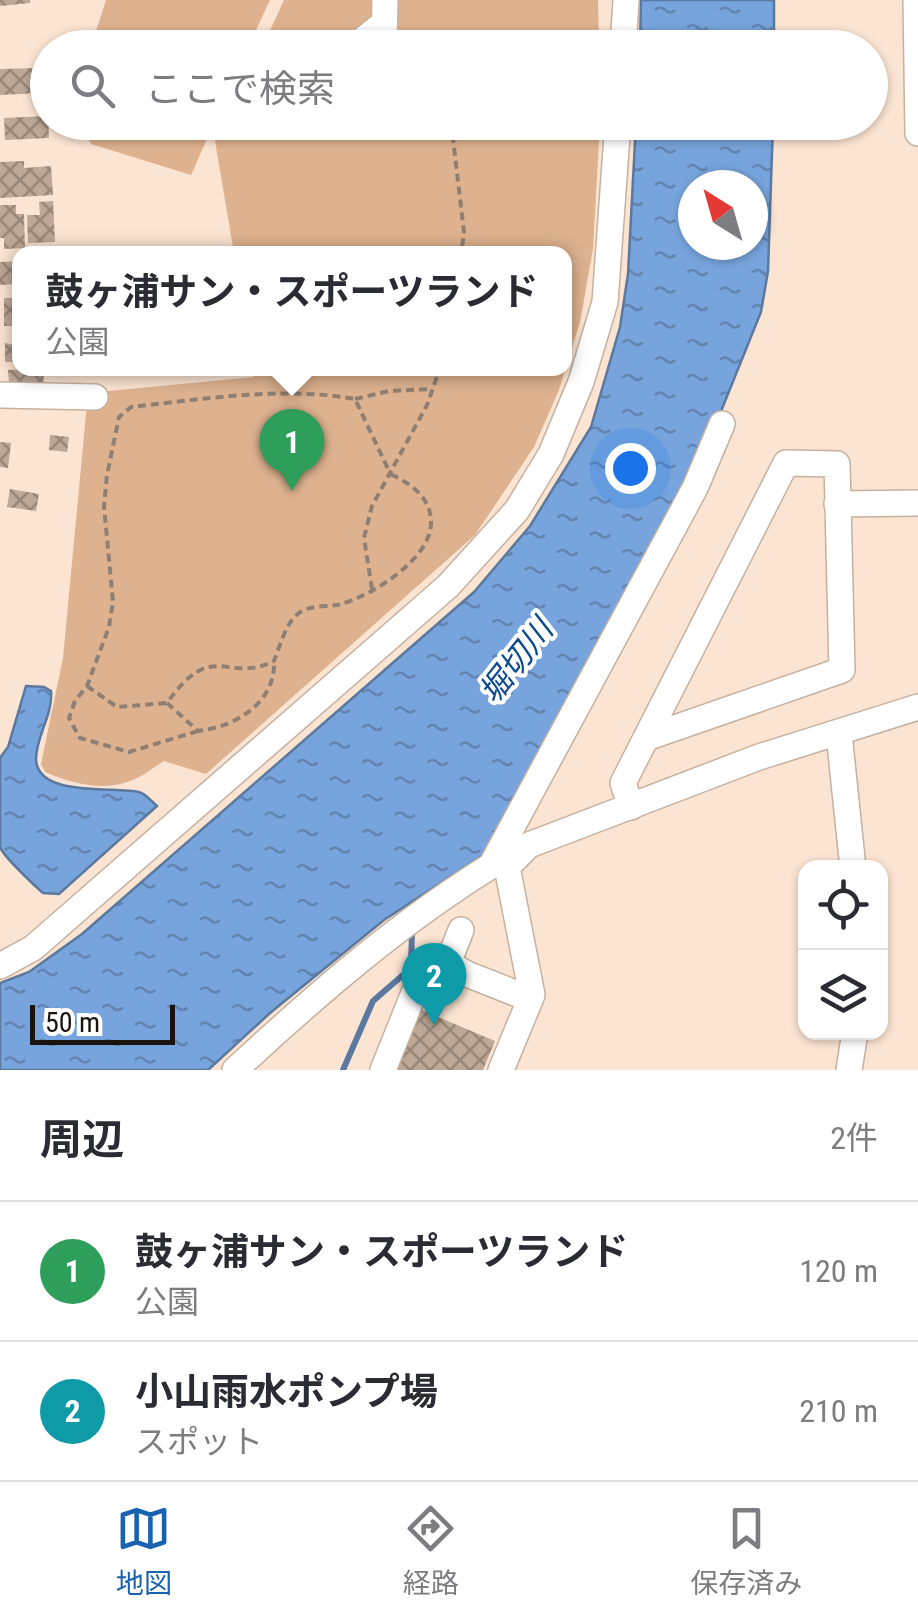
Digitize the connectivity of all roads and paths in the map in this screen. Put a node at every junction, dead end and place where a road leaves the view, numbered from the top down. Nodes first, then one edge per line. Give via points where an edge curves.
1 (626, 0) edge
2 (916, 0) edge
3 (624, 30) edge
4 (918, 133) edge
5 (453, 140) edge
6 (617, 140) edge
7 (462, 246) edge
8 (437, 376) edge
9 (432, 389) junction
10 (0, 395) edge
11 (95, 397) dead end
12 (354, 400) junction
13 (722, 424) dead end
14 (388, 472) junction
15 (918, 503) edge
16 (838, 504) junction
17 (372, 589) junction
18 (274, 660) junction
19 (87, 686) junction
20 (167, 702) junction
21 (918, 708) edge
22 (198, 730) junction
23 (840, 734) junction
24 (648, 736) junction
25 (631, 807) junction
26 (852, 860) edge
27 (499, 867) junction
28 (461, 930) dead end
29 (448, 963) junction
30 (0, 966) edge
31 (530, 999) junction
32 (854, 1040) edge
33 (234, 1070) edge
34 (383, 1070) edge
35 (501, 1070) edge
36 (850, 1070) edge

1 - 3 street
2 - 4 street
5 - 7 path
6 - 30 street via 605,302 574,400 517,510 448,586 46,938
8 - 9 path
9 - 12 path
9 - 14 path
10 - 11 street
12 - 14 path
12 - 19 path via 257,395 131,407 120,417 104,506 114,602
13 - 27 street
14 - 17 path via 364,538
14 - 17 path via 412,484 432,518 422,549
15 - 16 street
16 - 24 street via 842,670
16 - 24 street via 838,464 786,463
17 - 18 path via 298,614
18 - 20 path via 196,669
18 - 22 path via 266,696 237,719
19 - 20 path via 117,707
19 - 22 path via 69,718 80,738 129,752
20 - 22 path
21 - 23 street
23 - 25 street
23 - 26 street
24 - 25 street via 623,782
25 - 27 street via 529,845
27 - 31 street
27 - 33 street via 386,937
28 - 29 street
29 - 31 street
29 - 34 street via 414,993
31 - 35 street
32 - 36 street

